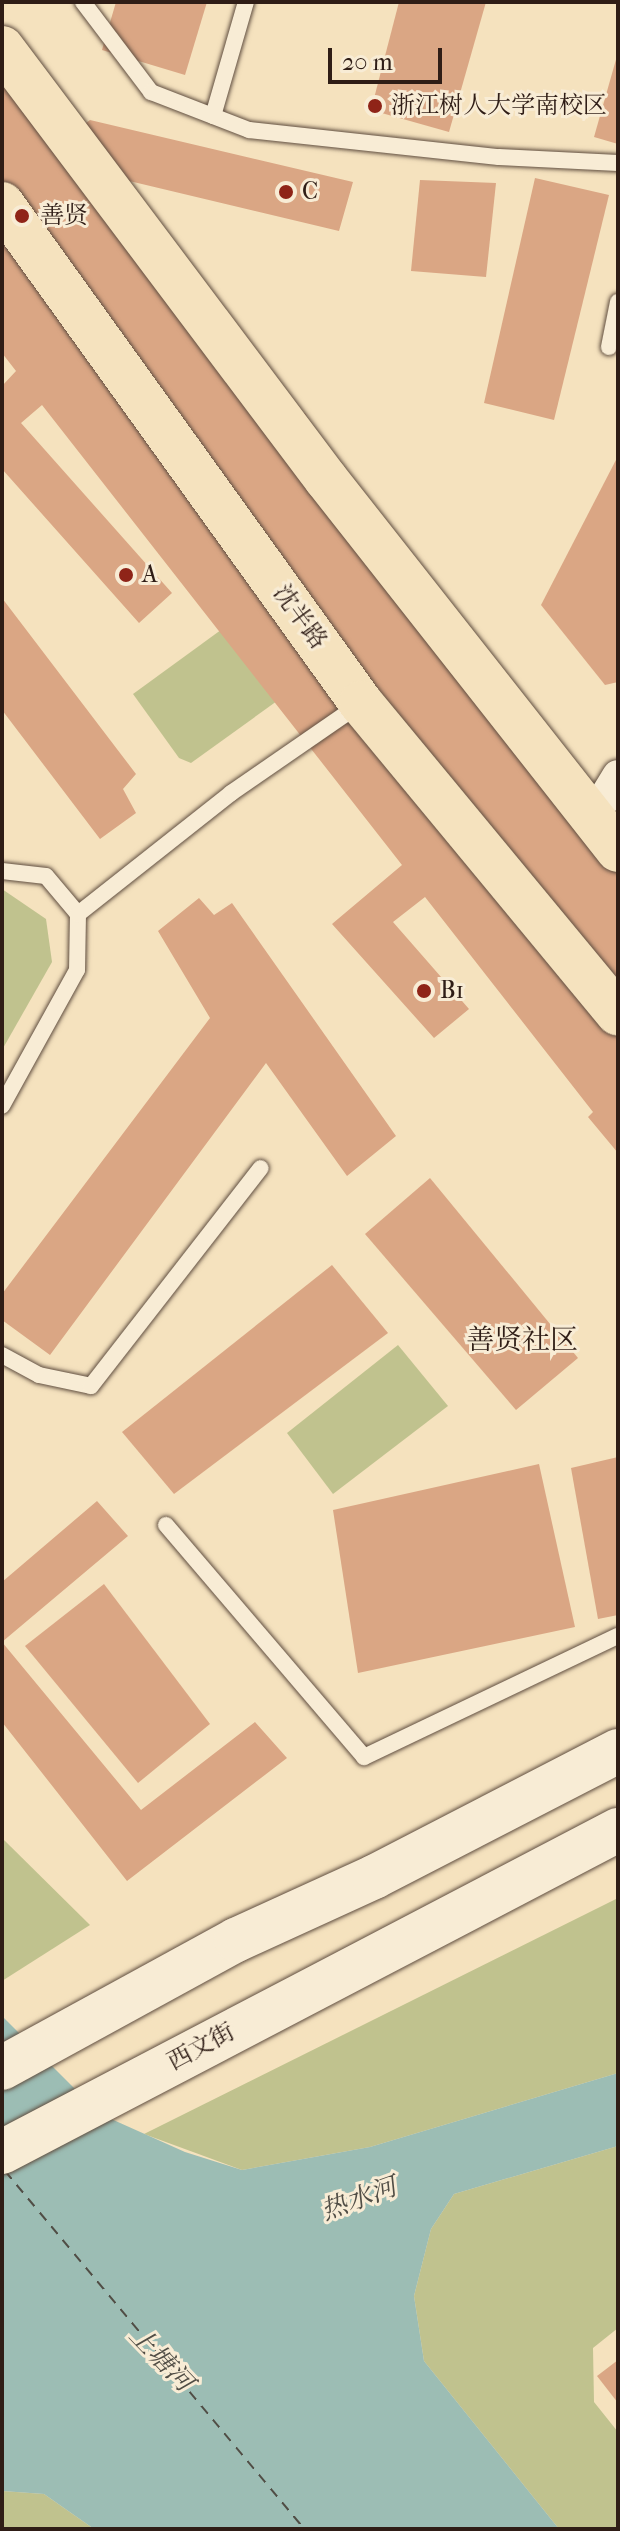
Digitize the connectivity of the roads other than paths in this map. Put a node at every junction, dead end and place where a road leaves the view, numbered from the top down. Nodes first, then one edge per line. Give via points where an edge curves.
1 (83, 2) edge
2 (246, 2) edge
3 (2, 48) edge
4 (213, 116) junction
5 (618, 163) edge
6 (2, 204) edge
7 (618, 302) edge
8 (609, 347) dead end
9 (361, 703) junction
10 (618, 776) edge
11 (606, 834) edge
12 (2, 871) edge
13 (78, 914) junction
14 (618, 1014) edge
15 (2, 1106) edge
16 (261, 1168) dead end
17 (2, 1355) edge
18 (166, 1525) dead end
19 (618, 1636) edge
20 (618, 1751) edge
21 (618, 1830) edge
22 (2, 2068) edge
23 (2, 2152) edge

1 - 4 lane via 151,92
2 - 4 lane
3 - 11 main road via 326,479
4 - 5 lane via 249,130 499,157
6 - 9 main road, 沈半路
7 - 8 lane
9 - 13 lane via 231,793
9 - 14 main road, 沈半路
10 - 11 street
12 - 13 lane via 46,876
13 - 15 lane via 77,970
16 - 17 lane via 91,1386 39,1375
18 - 19 lane via 364,1757
20 - 22 main road via 374,1877 236,1940
21 - 23 main road, 西文街

